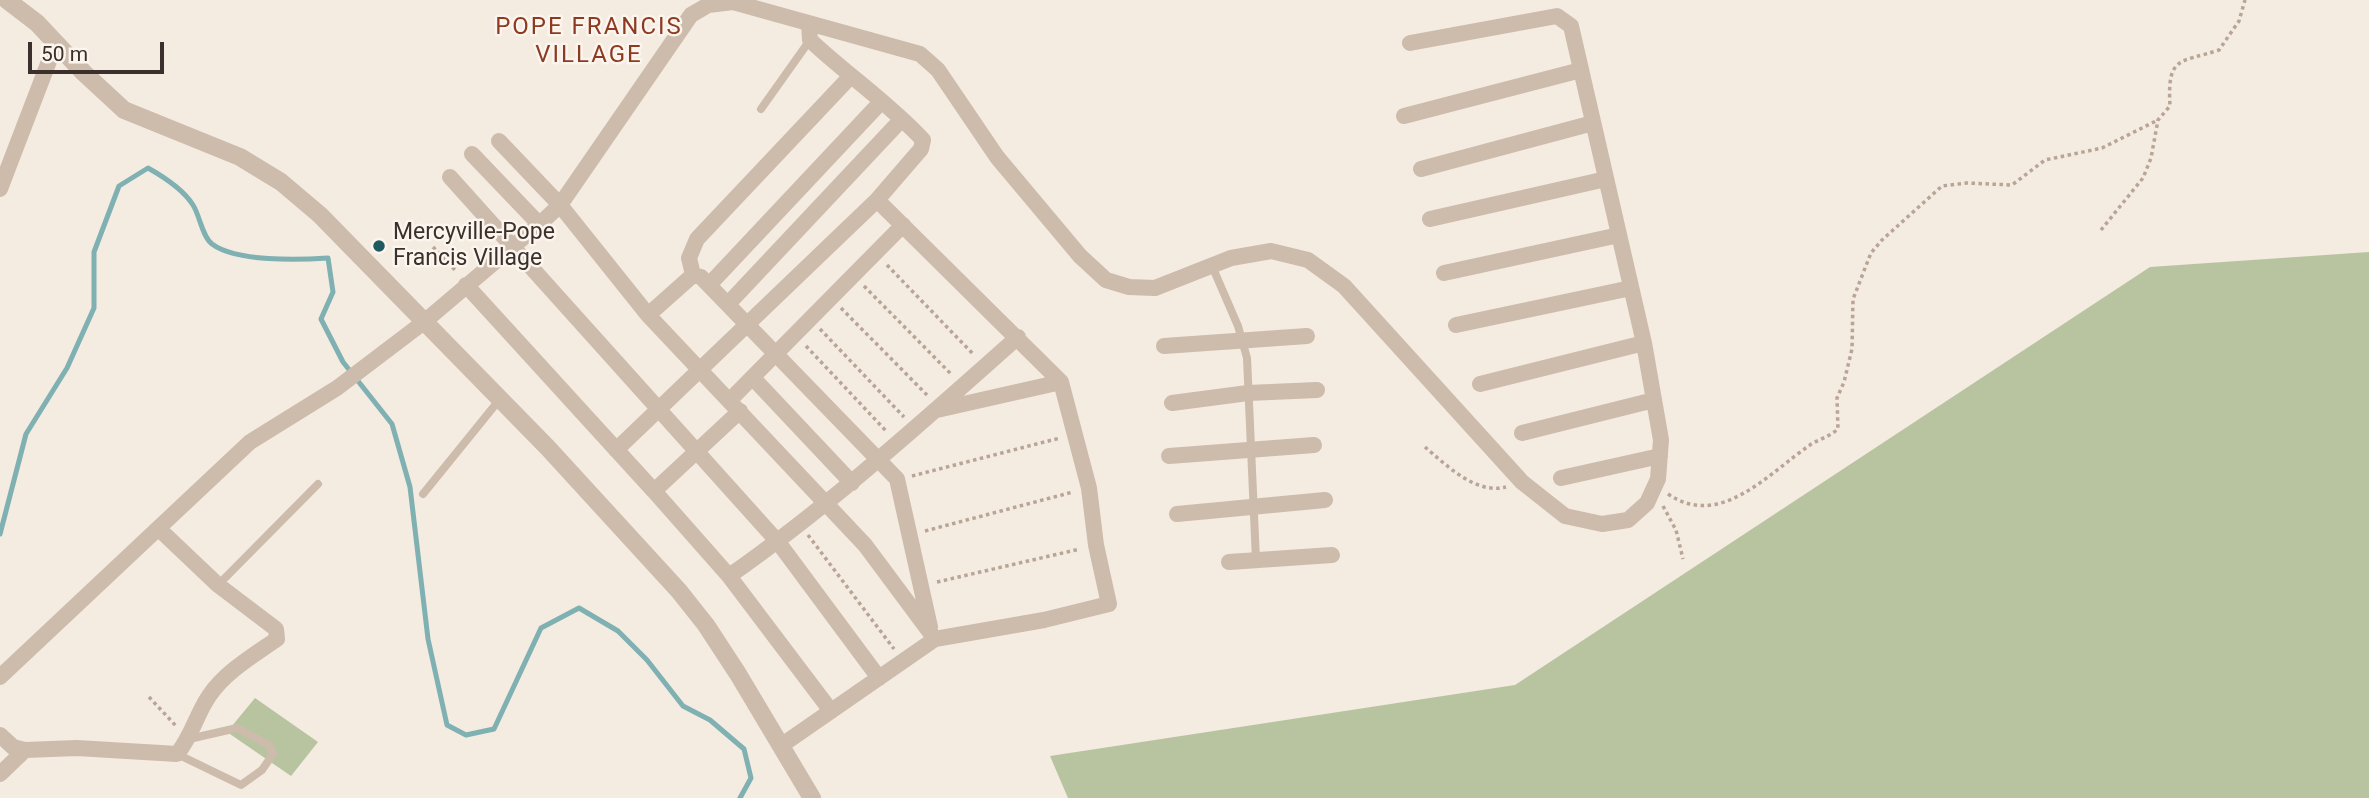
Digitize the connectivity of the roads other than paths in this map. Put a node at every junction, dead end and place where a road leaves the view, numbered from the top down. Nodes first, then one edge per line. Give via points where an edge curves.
1 (7, 0) edge
2 (808, 23) junction
3 (810, 40) junction
4 (56, 43) junction
5 (1410, 43) dead end
6 (1581, 70) junction
7 (849, 77) junction
8 (881, 102) junction
9 (761, 109) dead end
10 (1404, 116) dead end
11 (902, 119) junction
12 (1593, 123) junction
13 (499, 141) dead end
14 (472, 154) dead end
15 (1421, 169) dead end
16 (450, 177) dead end
17 (1606, 179) junction
18 (0, 189) edge
19 (877, 200) junction
20 (559, 205) junction
21 (1430, 219) dead end
22 (539, 224) junction
23 (903, 225) junction
24 (1619, 234) junction
25 (516, 246) junction
26 (1212, 266) junction
27 (1444, 273) dead end
28 (693, 275) junction
29 (467, 284) junction
30 (709, 285) junction
31 (1632, 288) junction
32 (728, 304) junction
33 (648, 315) junction
34 (424, 321) junction
35 (749, 324) junction
36 (1456, 325) dead end
37 (1307, 336) dead end
38 (1018, 338) junction
39 (1242, 340) junction
40 (1644, 343) junction
41 (1164, 346) dead end
42 (774, 355) junction
43 (702, 369) junction
44 (753, 377) junction
45 (1061, 382) junction
46 (1480, 384) dead end
47 (1317, 390) dead end
48 (1248, 393) junction
49 (499, 399) junction
50 (1654, 400) junction
51 (1172, 403) dead end
52 (735, 406) junction
53 (936, 409) junction
54 (658, 410) junction
55 (1522, 433) dead end
56 (1314, 445) dead end
57 (1251, 449) junction
58 (616, 450) junction
59 (697, 451) junction
60 (1169, 456) dead end
61 (1660, 456) junction
62 (879, 461) junction
63 (1561, 478) dead end
64 (852, 483) junction
65 (318, 484) dead end
66 (654, 491) junction
67 (423, 494) dead end
68 (1325, 500) dead end
69 (828, 503) junction
70 (1253, 504) junction
71 (1177, 514) dead end
72 (159, 529) junction
73 (778, 542) junction
74 (1332, 555) dead end
75 (1256, 560) junction
76 (1229, 562) dead end
77 (729, 576) junction
78 (218, 585) junction
79 (933, 637) junction
80 (0, 677) edge
81 (879, 678) junction
82 (831, 711) junction
83 (0, 735) edge
84 (189, 739) junction
85 (782, 745) junction
86 (25, 750) junction
87 (177, 754) junction
88 (0, 774) edge
89 (812, 798) edge

1 - 4 street
2 - 3 street
2 - 20 street via 733,2 708,5 691,15
2 - 26 street via 920,54 938,70 997,157 1080,256 1106,280 1155,288
3 - 7 street
3 - 9 lane
4 - 18 street
4 - 34 street via 124,110 193,135 281,182 320,215
5 - 6 street via 1558,16 1571,26
6 - 10 street
6 - 12 street
7 - 8 street
7 - 28 street via 697,239 689,258
8 - 11 street
8 - 30 street
11 - 19 street via 923,140 921,149
11 - 32 street
12 - 15 street
12 - 17 street
13 - 20 street
14 - 22 street
16 - 25 street
17 - 21 street
17 - 24 street
19 - 23 street
19 - 35 street
20 - 22 street
20 - 33 street
22 - 25 street
23 - 38 street
23 - 42 street
24 - 27 street
24 - 31 street
25 - 29 street
25 - 54 street via 565,308
26 - 39 lane
26 - 61 street via 1271,251 1308,260 1344,286 1522,482 1565,516 1602,524 1628,520 1647,503
28 - 30 street
28 - 33 street
29 - 34 street
29 - 58 street
30 - 32 street
31 - 36 street
31 - 40 street
32 - 35 street
33 - 43 street
34 - 49 street
34 - 72 street via 337,388 250,442
35 - 42 street
35 - 43 street
37 - 39 street
38 - 45 street
38 - 53 street
39 - 41 street
39 - 48 lane
40 - 46 street
40 - 50 street
42 - 44 street
42 - 62 street
43 - 52 street
43 - 54 street
44 - 52 street
44 - 64 street
45 - 53 street
45 - 79 street via 1088,488 1109,604 1044,620
47 - 48 street
48 - 51 street
48 - 57 lane
49 - 67 lane
49 - 85 street via 680,591
50 - 55 street
50 - 61 street
52 - 59 street
52 - 69 street
53 - 62 street
54 - 58 street
54 - 59 street
56 - 57 street
57 - 60 street
57 - 70 lane
58 - 66 street
59 - 66 street
59 - 73 street
61 - 63 street
62 - 64 street
62 - 79 street via 897,480
64 - 69 street
65 - 78 lane
66 - 77 street
68 - 70 street
69 - 73 street
69 - 79 street
70 - 71 street
70 - 75 lane
72 - 78 street
72 - 80 street
73 - 77 street
73 - 81 street
74 - 75 street
75 - 76 street
77 - 82 street
78 - 84 street via 279,633 217,687
79 - 81 street
81 - 82 street
82 - 85 street
83 - 86 street via 13,747
84 - 87 street
84 - 87 lane via 237,728 270,745 273,754 262,770 241,785
85 - 89 street
86 - 87 street
86 - 88 street

